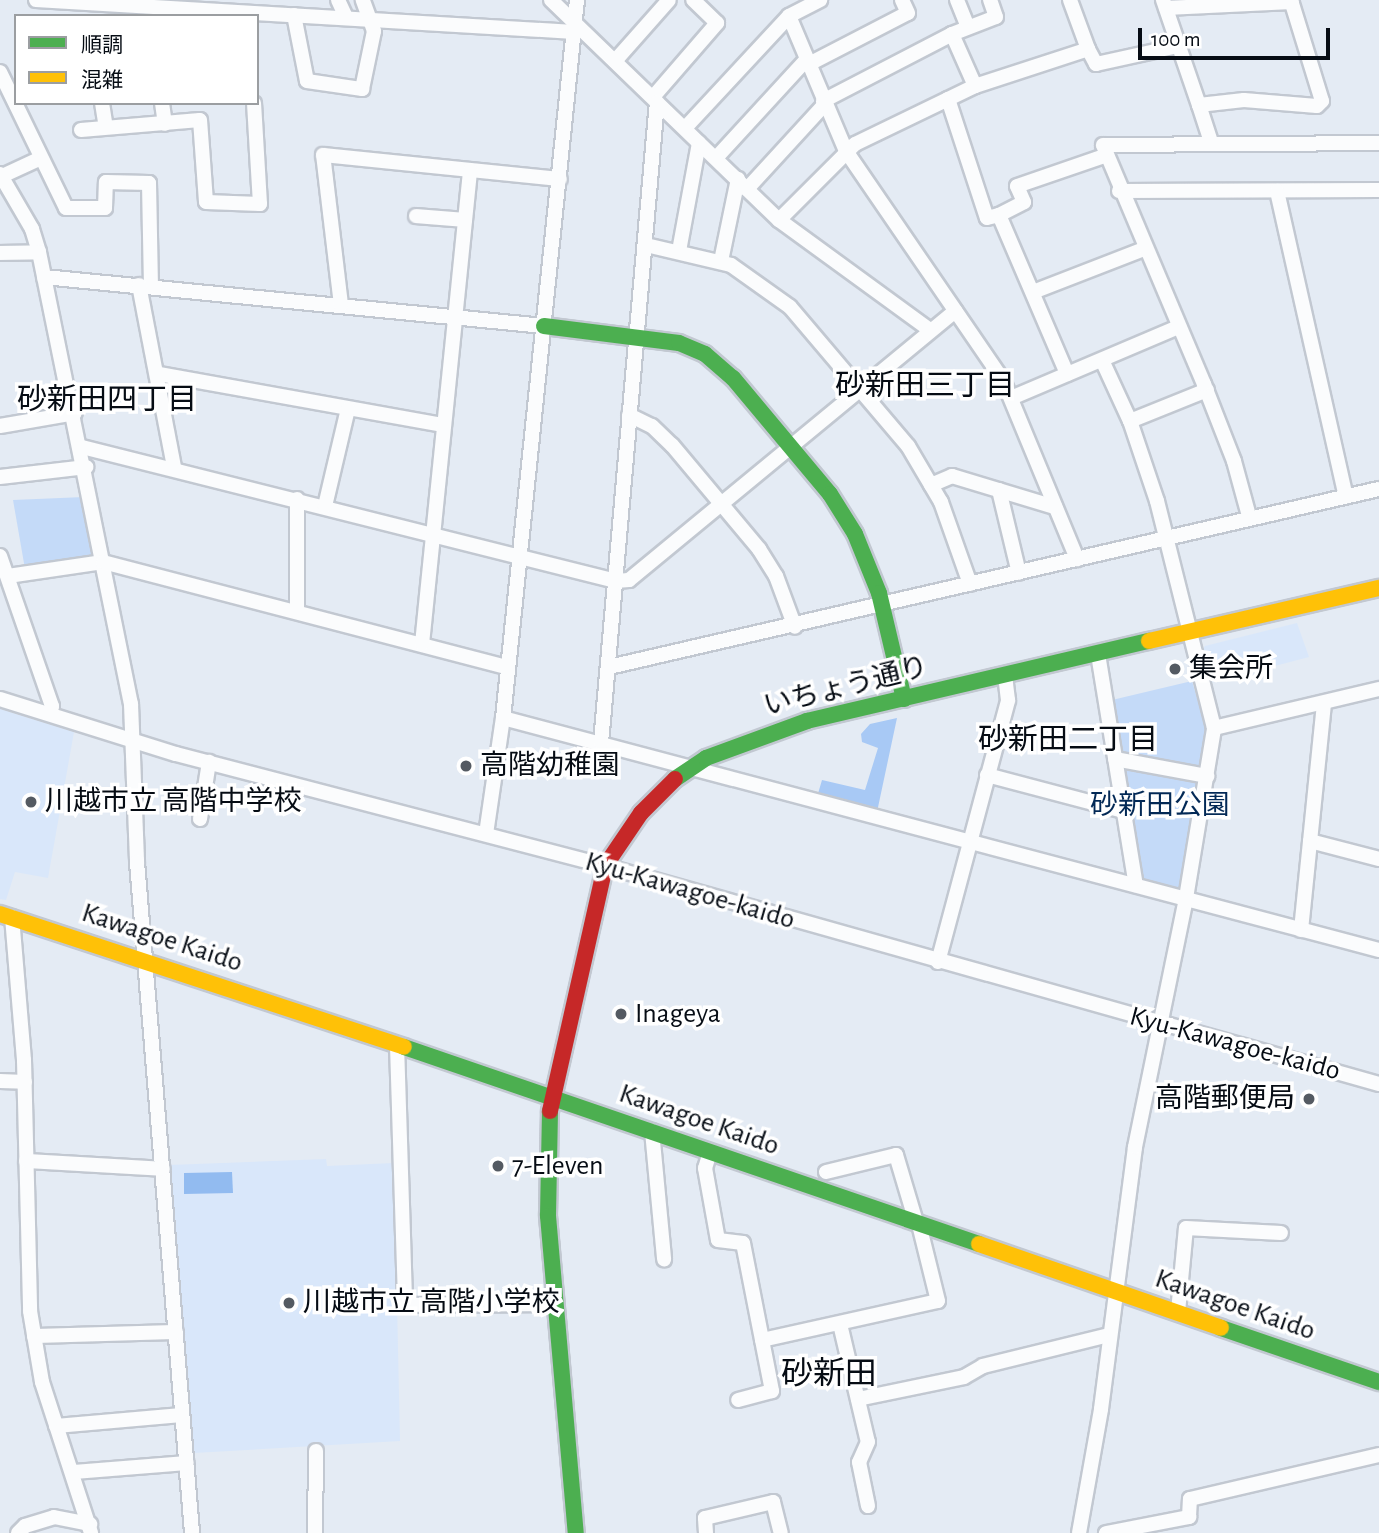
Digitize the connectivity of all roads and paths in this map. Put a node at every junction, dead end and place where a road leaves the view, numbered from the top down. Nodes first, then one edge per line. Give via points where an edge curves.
1 (36, 0) edge
2 (338, 0) edge
3 (363, 0) edge
4 (551, 0) edge
5 (577, 0) edge
6 (669, 0) edge
7 (692, 0) edge
8 (820, 0) edge
9 (902, 0) edge
10 (957, 0) edge
11 (990, 0) edge
12 (1070, 0) edge
13 (1291, 1) edge
14 (106, 2) edge
15 (1165, 4) edge
16 (82, 6) edge
17 (152, 7) edge
18 (235, 9) edge
19 (294, 15) junction
20 (789, 16) junction
21 (346, 17) junction
22 (370, 19) junction
23 (968, 27) junction
24 (575, 28) junction
25 (952, 34) junction
26 (1178, 46) junction
27 (1088, 49) junction
28 (614, 61) junction
29 (808, 61) junction
30 (0, 72) edge
31 (975, 86) junction
32 (655, 99) junction
33 (947, 99) junction
34 (14, 101) edge
35 (824, 103) junction
36 (16, 105) edge
37 (102, 105) edge
38 (162, 105) edge
39 (254, 105) edge
40 (1199, 105) junction
41 (165, 124) junction
42 (106, 127) junction
43 (686, 127) junction
44 (81, 130) dead end
45 (1211, 142) junction
46 (699, 143) junction
47 (1379, 143) edge
48 (846, 151) junction
49 (1107, 155) junction
50 (41, 158) junction
51 (716, 158) junction
52 (470, 170) junction
53 (1, 176) edge
54 (560, 179) junction
55 (742, 184) junction
56 (1379, 190) edge
57 (1119, 191) junction
58 (1277, 191) junction
59 (999, 215) junction
60 (416, 216) dead end
61 (465, 220) junction
62 (779, 220) junction
63 (646, 245) junction
64 (1144, 249) junction
65 (679, 251) junction
66 (39, 252) junction
67 (0, 253) edge
68 (721, 261) junction
69 (44, 277) junction
70 (145, 285) junction
71 (1032, 292) junction
72 (341, 305) junction
73 (955, 311) junction
74 (455, 317) junction
75 (544, 326) junction
76 (1178, 327) junction
77 (930, 330) junction
78 (636, 336) junction
79 (1102, 360) junction
80 (159, 374) junction
81 (1067, 374) junction
82 (860, 389) junction
83 (1207, 390) junction
84 (1011, 398) junction
85 (348, 410) junction
86 (75, 413) junction
87 (629, 415) junction
88 (1130, 421) junction
89 (443, 425) junction
90 (0, 426) edge
91 (82, 447) junction
92 (790, 448) junction
93 (86, 467) junction
94 (174, 467) junction
95 (0, 477) edge
96 (931, 485) junction
97 (1379, 489) edge
98 (999, 490) junction
99 (1346, 496) junction
100 (297, 499) junction
101 (722, 504) junction
102 (326, 506) junction
103 (1055, 507) junction
104 (1249, 516) junction
105 (433, 534) junction
106 (1166, 538) junction
107 (0, 556) edge
108 (518, 556) junction
109 (1077, 559) junction
110 (103, 562) junction
111 (1019, 573) junction
112 (8, 576) junction
113 (616, 582) junction
114 (970, 584) junction
115 (1379, 589) edge
116 (882, 604) junction
117 (297, 610) junction
118 (795, 626) junction
119 (1189, 633) junction
120 (422, 644) junction
121 (1098, 654) junction
122 (507, 667) junction
123 (609, 667) junction
124 (1004, 677) junction
125 (1379, 689) edge
126 (0, 699) edge
127 (904, 699) junction
128 (1324, 703) junction
129 (50, 714) junction
130 (503, 718) junction
131 (1214, 728) junction
132 (132, 741) junction
133 (601, 743) junction
134 (1115, 759) junction
135 (209, 762) junction
136 (690, 767) junction
137 (987, 775) junction
138 (1207, 775) junction
139 (1123, 811) junction
140 (200, 819) dead end
141 (486, 834) junction
142 (969, 841) junction
143 (1310, 841) junction
144 (1379, 859) edge
145 (605, 866) junction
146 (1136, 885) junction
147 (1186, 898) junction
148 (6, 915) edge
149 (1301, 930) junction
150 (6, 946) edge
151 (1379, 950) edge
152 (145, 958) junction
153 (938, 962) junction
154 (1157, 1023) junction
155 (397, 1045) junction
156 (0, 1081) edge
157 (25, 1082) junction
158 (1379, 1084) edge
159 (552, 1098) junction
160 (652, 1131) junction
161 (709, 1152) junction
162 (26, 1161) junction
163 (163, 1169) junction
164 (827, 1172) dead end
165 (917, 1224) junction
166 (1281, 1233) dead end
167 (664, 1259) dead end
168 (1113, 1291) junction
169 (556, 1304) junction
170 (1178, 1312) junction
171 (840, 1324) junction
172 (176, 1332) junction
173 (1109, 1335) junction
174 (34, 1336) junction
175 (762, 1340) junction
176 (1379, 1382) edge
177 (858, 1399) junction
178 (738, 1400) dead end
179 (182, 1415) junction
180 (56, 1426) junction
181 (316, 1451) dead end
182 (1379, 1455) edge
183 (187, 1462) junction
184 (74, 1472) junction
185 (868, 1506) dead end
186 (1189, 1517) junction
187 (91, 1529) edge
188 (18, 1533) edge
189 (192, 1533) edge
190 (315, 1533) edge
191 (576, 1533) edge
192 (706, 1533) edge
193 (781, 1533) edge
194 (1079, 1533) edge
195 (1105, 1533) edge
196 (1193, 1533) edge

1 - 16 street
2 - 21 street
3 - 22 street
4 - 24 street
5 - 24 street
6 - 28 street
7 - 32 street via 717,23
8 - 20 street
9 - 29 street via 908,13
10 - 23 street
11 - 23 street via 996,16
12 - 27 street
13 - 15 street
13 - 40 street via 1322,101 1317,106 1244,100
14 - 16 street
14 - 17 street
15 - 26 street
17 - 18 street
18 - 19 street
19 - 21 street
19 - 22 street via 307,81 362,89 374,31
20 - 29 street
20 - 43 street
21 - 22 street
22 - 24 street
23 - 25 street
24 - 28 street
24 - 54 street
25 - 31 street
25 - 35 street
26 - 27 street via 1096,64
26 - 40 street
27 - 31 street
28 - 32 street
29 - 35 street
29 - 51 street
30 - 34 street
31 - 33 street
32 - 43 street
32 - 63 street
33 - 48 street
33 - 59 street via 987,218
35 - 48 street
35 - 55 street
36 - 50 street
37 - 42 street
38 - 41 street
39 - 41 street via 260,204 206,202 200,121
40 - 45 street
41 - 42 street
42 - 44 street
43 - 46 street
45 - 47 street
45 - 49 street via 1103,145
46 - 51 street
46 - 65 street
48 - 62 street
48 - 73 street
49 - 57 street
49 - 59 street via 1017,187 1024,202
50 - 53 street
50 - 70 street via 69,211 105,208 106,182 149,183
51 - 55 street
52 - 54 street
52 - 61 street
52 - 72 street via 323,155
53 - 66 street via 32,229
54 - 75 street
55 - 62 street
55 - 68 street
56 - 58 street
57 - 58 street
57 - 64 street
58 - 99 street
59 - 71 street
60 - 61 street
61 - 74 street
62 - 77 street
63 - 65 street
63 - 78 street
64 - 71 street
64 - 76 street
65 - 68 street
66 - 67 street
66 - 69 street
68 - 82 street via 782,299
69 - 70 street
69 - 86 street
70 - 72 street
70 - 80 street
71 - 81 street
72 - 74 street
73 - 77 street
73 - 84 street
74 - 75 street
74 - 89 street
75 - 78 main road
75 - 108 street
76 - 79 street
76 - 83 street
77 - 82 street
78 - 87 street
78 - 92 main road via 679,343 721,366
79 - 81 street
79 - 88 street
80 - 85 street
80 - 94 street
81 - 84 street
82 - 92 street
82 - 96 street via 908,446
83 - 88 street
83 - 104 street
84 - 103 street
85 - 89 street
85 - 102 street
86 - 90 street
86 - 91 street
87 - 101 street via 664,437
87 - 113 street
88 - 106 street
89 - 105 street
91 - 93 street
91 - 94 street
92 - 101 street
92 - 116 main road via 830,494 855,534
93 - 95 street
93 - 110 street
94 - 100 street
96 - 98 street via 952,476
96 - 114 street via 949,520
97 - 99 street
98 - 103 street
98 - 111 street
99 - 104 street
100 - 102 street
100 - 117 street
101 - 113 street via 629,580
101 - 118 street via 769,564
102 - 105 street
103 - 109 street
104 - 106 street
105 - 108 street
105 - 120 street
106 - 109 street
106 - 119 street
107 - 112 street
108 - 113 street
108 - 122 street
109 - 111 street
110 - 112 street
110 - 117 street
110 - 132 street via 131,704
111 - 114 street
112 - 129 street via 52,706
113 - 123 street
114 - 116 street
115 - 119 main road, いちょう通り
116 - 118 street
116 - 127 main road
117 - 120 street
118 - 123 street
119 - 121 main road, いちょう通り
119 - 131 street
120 - 122 street
121 - 124 main road, いちょう通り
121 - 134 street
122 - 130 street
123 - 133 street
124 - 127 main road, いちょう通り
124 - 137 street via 1007,700
125 - 128 street
126 - 129 street, Kyu-Kawagoe-kaido
127 - 136 main road, いちょう通り via 758,736
128 - 131 street
128 - 143 street
129 - 132 street, Kyu-Kawagoe-kaido
130 - 133 street
130 - 141 street
131 - 138 street
132 - 135 street, Kyu-Kawagoe-kaido
132 - 152 street
133 - 136 street
134 - 138 street
134 - 139 street
135 - 140 street
135 - 141 street, Kyu-Kawagoe-kaido
136 - 142 street
136 - 145 main road, いちょう通り via 641,813
137 - 139 street
137 - 142 street
138 - 147 street
139 - 146 street
141 - 145 street, Kyu-Kawagoe-kaido
142 - 146 street
142 - 153 street
143 - 144 street
143 - 149 street
145 - 153 street, Kyu-Kawagoe-kaido
145 - 159 main road, いちょう通り
146 - 147 street
147 - 149 street
147 - 154 street
148 - 150 street
148 - 152 main road, Kawagoe Kaido
149 - 151 street
150 - 157 street
152 - 155 main road, Kawagoe Kaido
152 - 163 street
153 - 154 street, Kyu-Kawagoe-kaido
154 - 158 street, Kyu-Kawagoe-kaido
154 - 168 street
155 - 159 main road, Kawagoe Kaido
155 - 169 street via 405,1305
156 - 157 street
157 - 162 street
159 - 160 main road, Kawagoe Kaido
159 - 169 main road, いちょう通り via 548,1216
160 - 161 main road, Kawagoe Kaido
160 - 167 street
161 - 165 main road, Kawagoe Kaido
161 - 175 street via 705,1168 718,1240 743,1243
162 - 163 street
162 - 174 street
163 - 172 street
164 - 165 street via 897,1155
165 - 168 main road, Kawagoe Kaido
165 - 171 street via 940,1299
166 - 170 street via 1186,1228
168 - 170 main road, Kawagoe Kaido
168 - 173 street
169 - 191 main road, いちょう通り
170 - 176 main road, Kawagoe Kaido
171 - 175 street
171 - 177 street
172 - 174 street
172 - 179 street
173 - 177 street via 983,1366 964,1377
173 - 194 street
174 - 180 street
175 - 178 street via 772,1391
177 - 185 street via 868,1442 859,1462
179 - 180 street
179 - 183 street
180 - 184 street
181 - 190 street
182 - 186 street via 1190,1499
183 - 184 street
183 - 189 street
184 - 187 street
186 - 195 street
186 - 196 street
187 - 188 street via 54,1517 25,1526
192 - 193 street via 705,1518 773,1502

